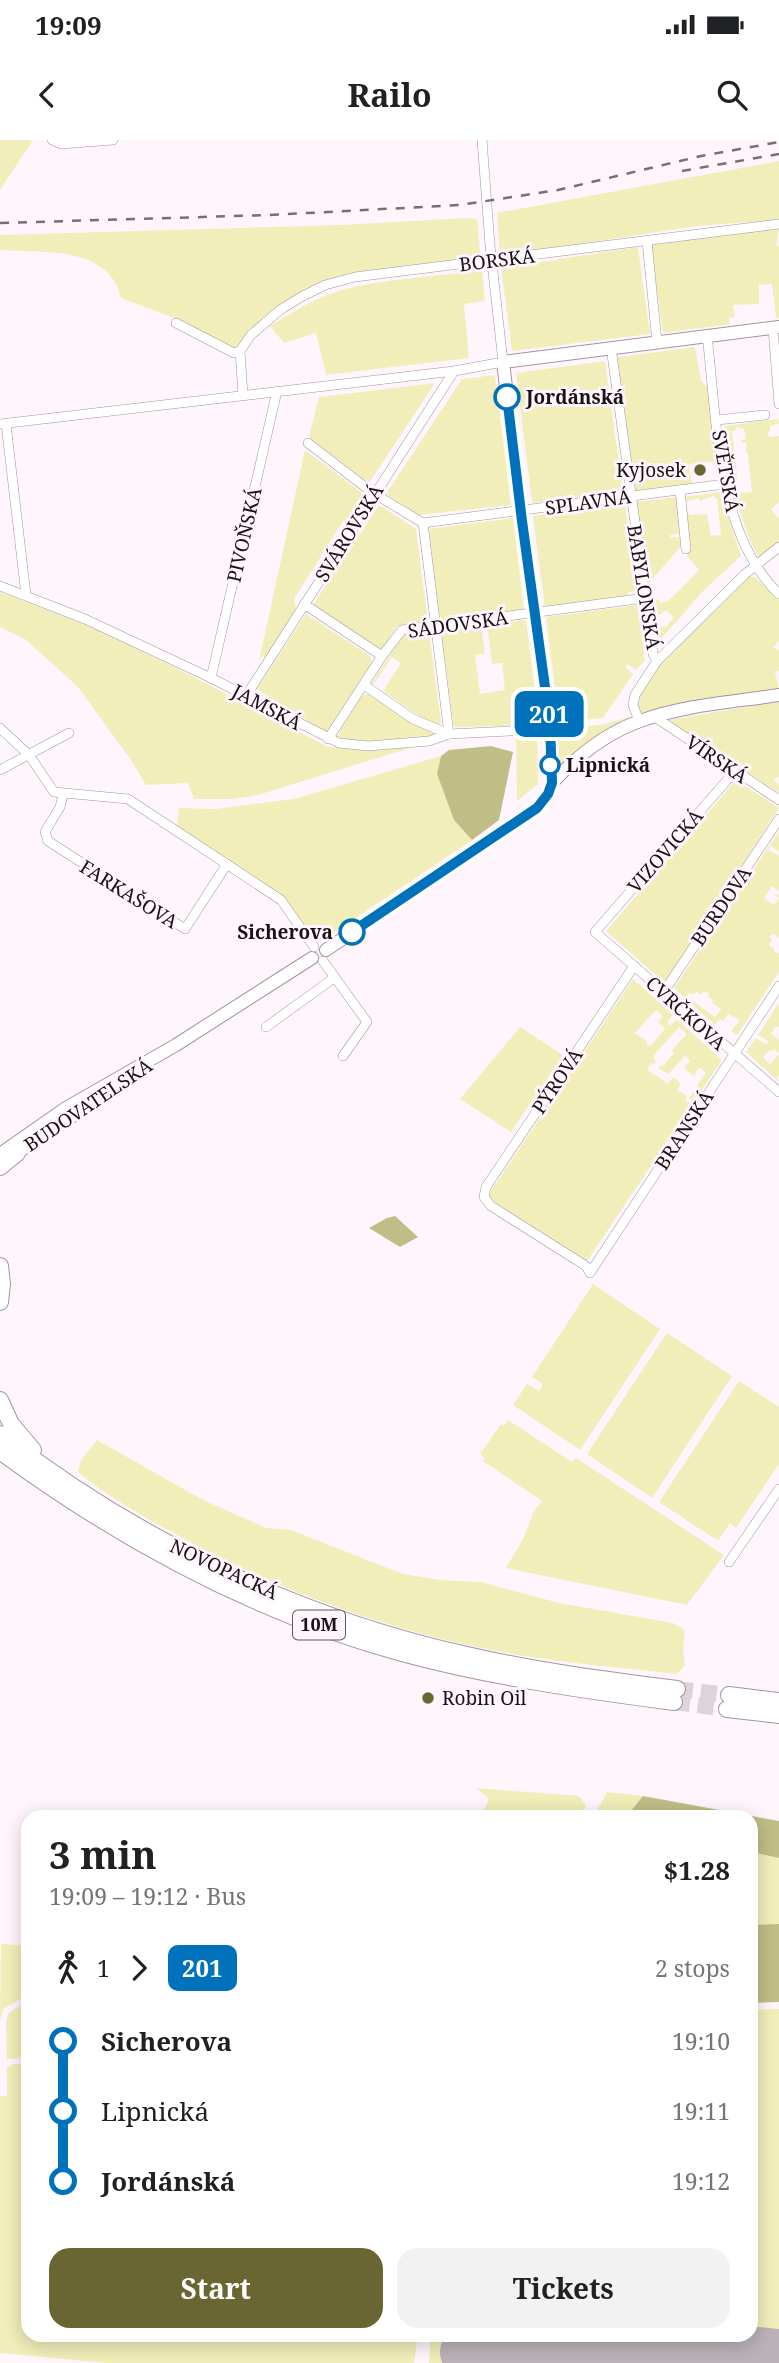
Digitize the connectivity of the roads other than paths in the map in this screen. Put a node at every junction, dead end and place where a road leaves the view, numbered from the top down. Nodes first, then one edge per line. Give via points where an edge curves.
1 (52, 140) edge
2 (113, 140) edge
3 (482, 140) edge
4 (779, 224) edge
5 (647, 241) junction
6 (492, 261) junction
7 (176, 323) dead end
8 (776, 327) edge
9 (707, 335) junction
10 (657, 342) junction
11 (611, 347) junction
12 (240, 352) junction
13 (503, 362) junction
14 (454, 371) junction
15 (277, 391) junction
16 (243, 395) junction
17 (779, 404) edge
18 (765, 415) dead end
19 (717, 420) junction
20 (3, 424) edge
21 (308, 443) dead end
22 (725, 484) junction
23 (680, 490) junction
24 (373, 494) junction
25 (630, 497) junction
26 (520, 512) junction
27 (423, 523) junction
28 (779, 547) edge
29 (686, 549) dead end
30 (755, 566) junction
31 (0, 586) edge
32 (779, 594) edge
33 (26, 595) junction
34 (645, 598) junction
35 (304, 604) junction
36 (534, 613) junction
37 (436, 625) junction
38 (382, 656) junction
39 (657, 661) junction
40 (211, 678) junction
41 (364, 685) junction
42 (779, 695) edge
43 (246, 696) junction
44 (655, 717) junction
45 (639, 721) junction
46 (0, 728) edge
47 (550, 729) junction
48 (69, 733) dead end
49 (449, 734) junction
50 (328, 739) junction
51 (29, 755) junction
52 (0, 770) edge
53 (735, 771) junction
54 (552, 783) junction
55 (63, 794) junction
56 (779, 800) edge
57 (779, 819) edge
58 (227, 864) junction
59 (595, 932) joint
60 (319, 954) junction
61 (634, 966) junction
62 (334, 978) junction
63 (779, 986) edge
64 (663, 993) junction
65 (266, 1027) dead end
66 (733, 1055) junction
67 (344, 1056) dead end
68 (779, 1092) edge
69 (8, 1154) edge
70 (0, 1166) edge
71 (0, 1266) edge
72 (590, 1273) joint
73 (0, 1302) edge
74 (0, 1400) edge
75 (0, 1434) edge
76 (0, 1451) edge
77 (65, 1481) junction
78 (779, 1489) edge
79 (729, 1562) dead end
80 (779, 1701) edge
81 (779, 1715) edge

1 - 2 street via 61,144
3 - 6 street
4 - 5 street, BORSKÁ
5 - 6 street, BORSKÁ
5 - 10 street
6 - 12 street, BORSKÁ via 355,277 325,285 280,310 251,335
6 - 13 street
7 - 12 street
8 - 9 street
8 - 17 street
9 - 10 street
9 - 19 street, SVĚTSKÁ
10 - 11 street
11 - 13 street
11 - 25 street, BABYLONSKÁ
12 - 16 street
13 - 14 street
13 - 26 street
14 - 15 street
14 - 24 street, SVÁROVSKÁ
15 - 16 street
15 - 40 street, PIVOŇSKÁ
16 - 20 street
18 - 19 street
19 - 22 street, SVĚTSKÁ
20 - 33 street
21 - 24 street
22 - 23 street, SPLAVNÁ
22 - 30 street, SVĚTSKÁ via 738,532
23 - 25 street, SPLAVNÁ
23 - 29 street
24 - 27 street
24 - 35 street, SVÁROVSKÁ
25 - 26 street, SPLAVNÁ
25 - 34 street, BABYLONSKÁ
26 - 27 street, SPLAVNÁ
26 - 36 street
27 - 37 street
28 - 30 street
30 - 32 street, SVĚTSKÁ
30 - 39 street
31 - 33 street, JAMSKÁ
33 - 40 street, JAMSKÁ
34 - 36 street, SÁDOVSKÁ
34 - 39 street, BABYLONSKÁ
35 - 38 street
35 - 43 street, SVÁROVSKÁ
36 - 37 street, SÁDOVSKÁ
36 - 47 street
37 - 38 street, SÁDOVSKÁ via 402,631
37 - 49 street
38 - 41 street, SÁDOVSKÁ
39 - 45 street via 635,695
40 - 43 street, JAMSKÁ
41 - 49 street via 413,719
41 - 50 street, SÁDOVSKÁ
42 - 44 street
43 - 50 street, JAMSKÁ
44 - 45 street
44 - 53 street, VÍRSKÁ
45 - 54 street via 602,740
46 - 51 street
47 - 49 street, JAMSKÁ
47 - 54 street
48 - 51 street
49 - 50 street, JAMSKÁ via 429,741 368,746
51 - 52 street
51 - 55 street via 54,792
53 - 56 street, VÍRSKÁ
53 - 59 street, VIZOVICKÁ
54 - 60 street, BUDOVATELSKÁ via 537,808
55 - 58 street via 128,799
55 - 58 street, FARKAŠOVA via 45,838 185,929
57 - 64 street, BURDOVA
58 - 60 street via 281,900
59 - 61 street, CVRČKOVA
60 - 62 street
60 - 69 street, BUDOVATELSKÁ
61 - 64 street, CVRČKOVA
61 - 72 street, PÝROVÁ via 486,1187 484,1197
62 - 65 street
62 - 67 street via 367,1022
63 - 66 street, BRANSKÁ
64 - 66 street, CVRČKOVA
66 - 68 street, CVRČKOVA
66 - 72 street, BRANSKÁ
69 - 70 highway
71 - 73 highway
74 - 77 highway via 19,1435
75 - 77 highway, NOVOPACKÁ / 10M
76 - 77 highway, NOVOPACKÁ / 10M via 138,1542 295,1617 465,1669 526,1681 675,1695 465,1655 353,1623 204,1562
78 - 79 street
80 - 81 highway via 728,1702

